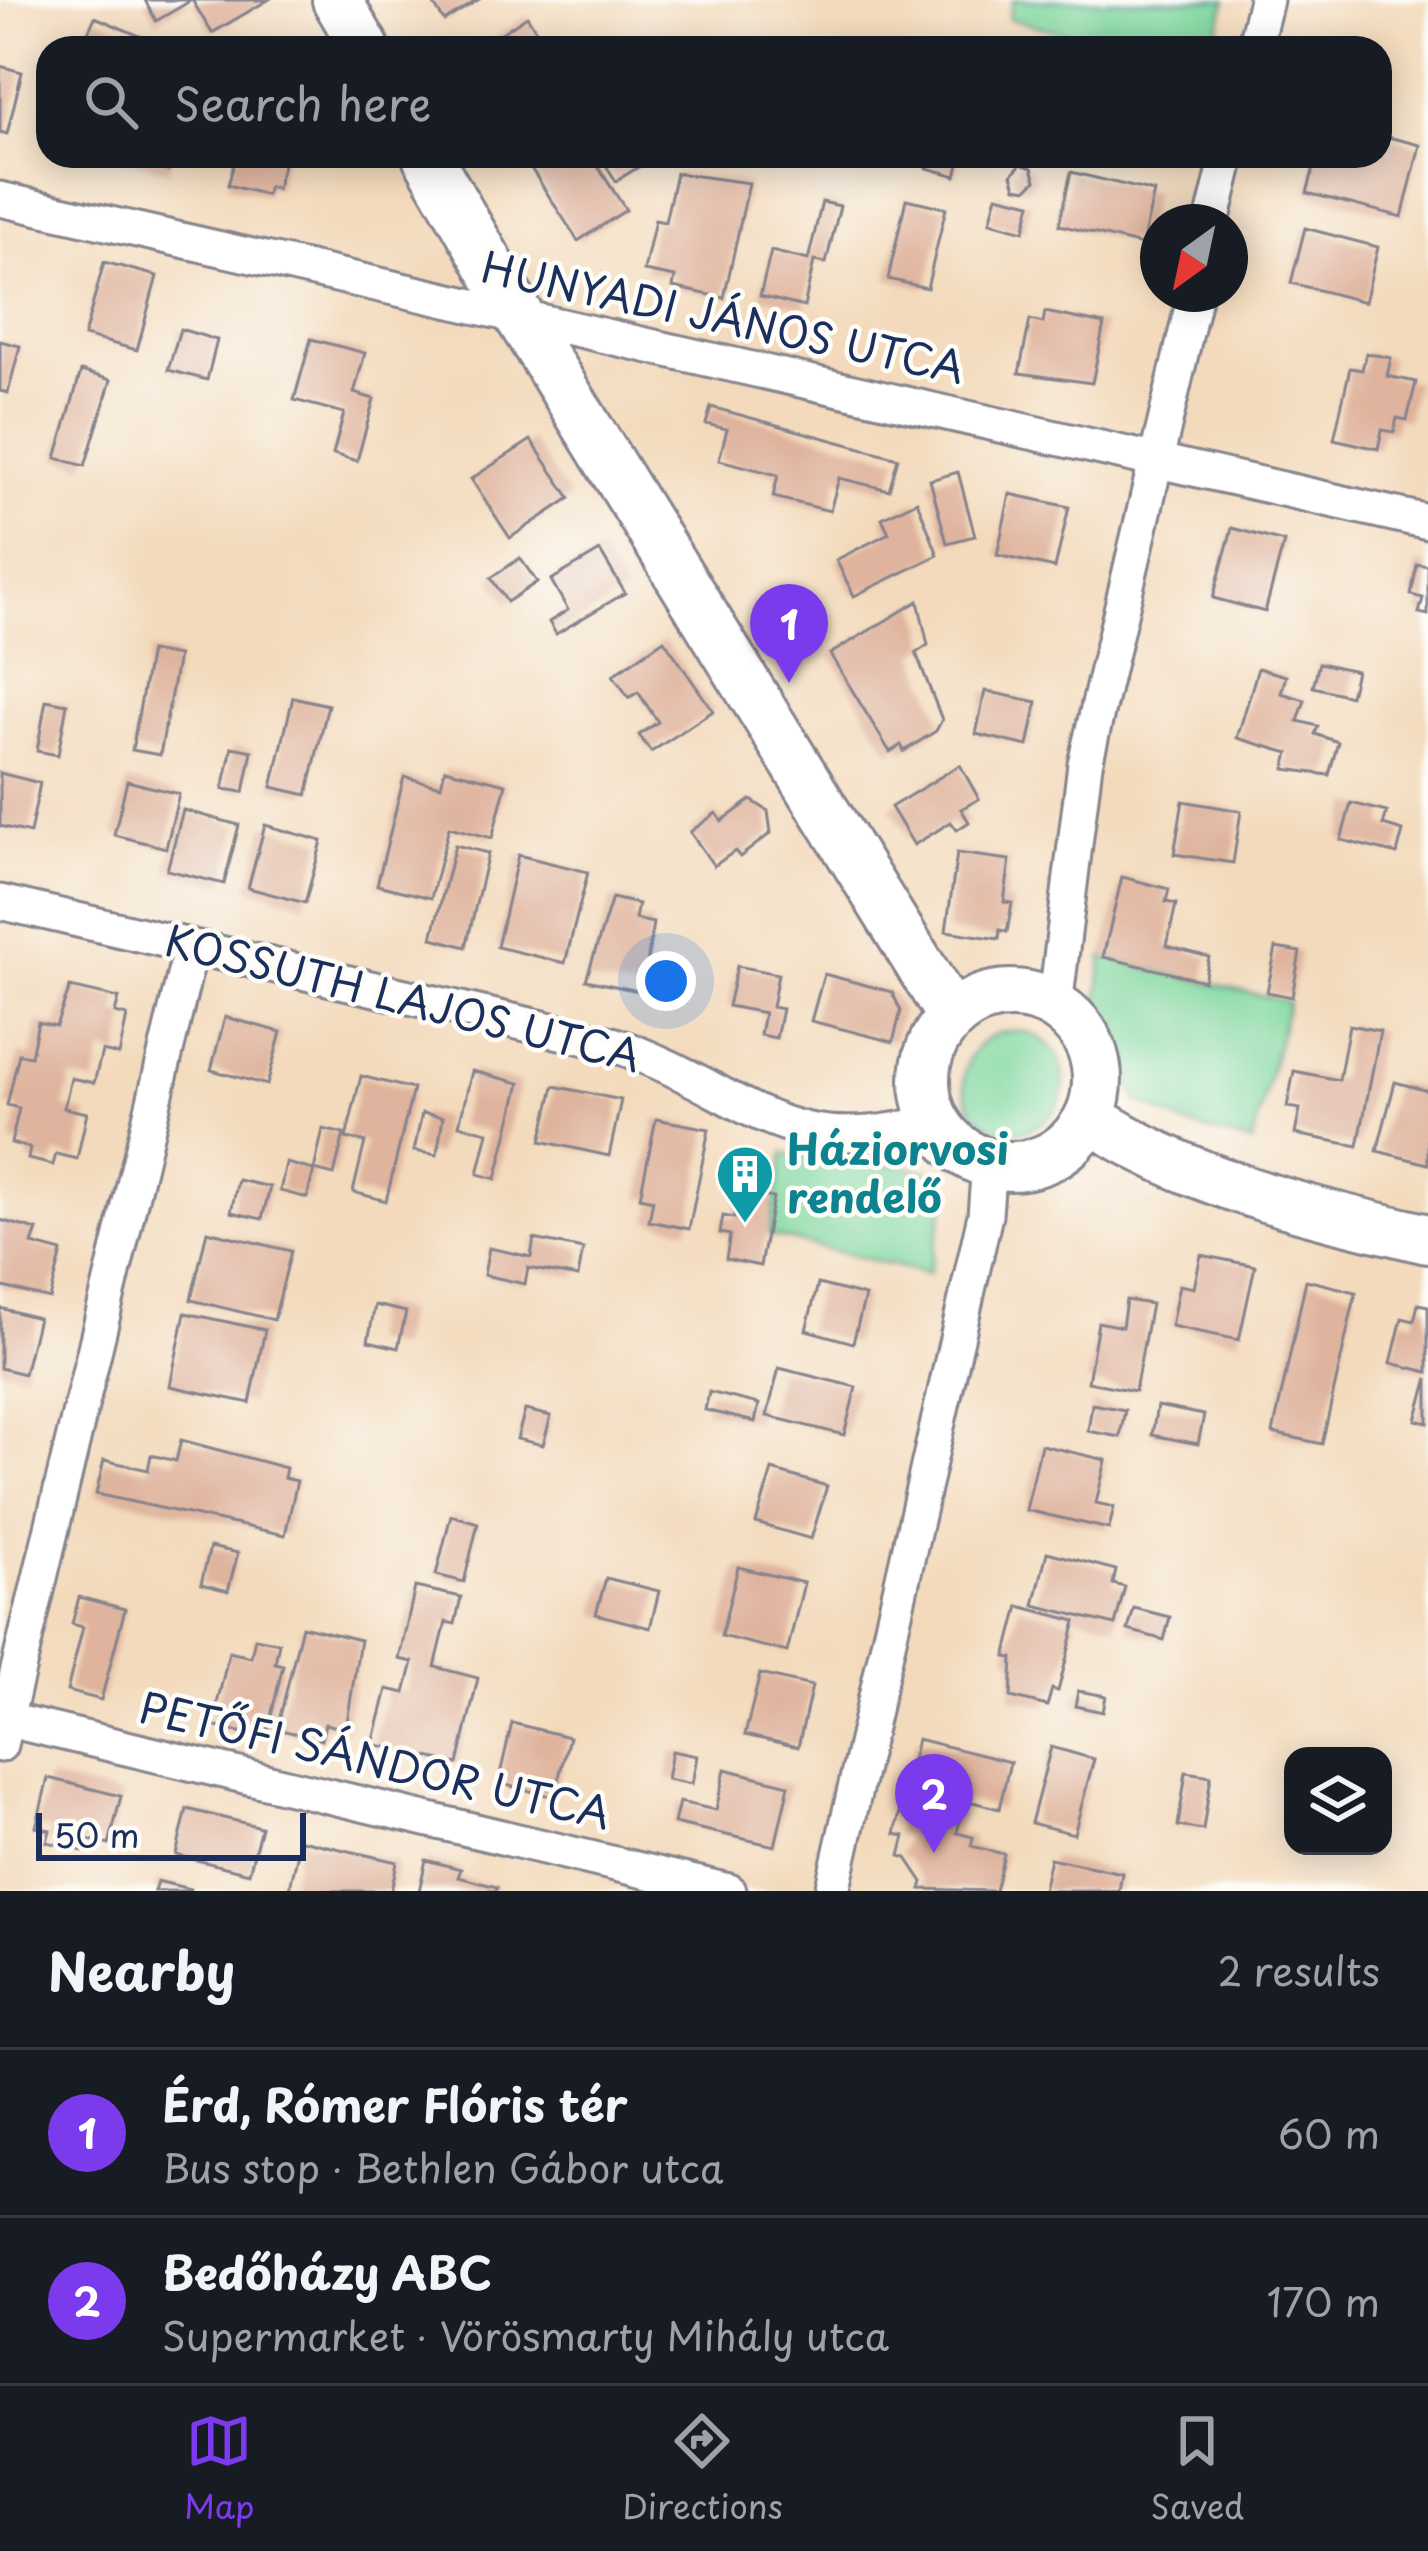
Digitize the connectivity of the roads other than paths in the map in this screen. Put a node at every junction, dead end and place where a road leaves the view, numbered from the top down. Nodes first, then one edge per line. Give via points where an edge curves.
1 (337, 0) edge
2 (1265, 0) edge
3 (357, 36) edge
4 (1257, 36) edge
5 (434, 168) edge
6 (1225, 168) edge
7 (0, 199) edge
8 (1216, 204) edge
9 (1191, 312) edge
10 (522, 321) junction
11 (1156, 457) junction
12 (1428, 522) edge
13 (0, 902) edge
14 (190, 947) junction
15 (1055, 1006) junction
16 (952, 1017) junction
17 (1089, 1117) junction
18 (935, 1121) junction
19 (989, 1163) junction
20 (1428, 1239) edge
21 (2, 1728) edge
22 (729, 1891) edge
23 (832, 1891) edge

1 - 3 street
2 - 4 street
5 - 10 street
6 - 8 street
7 - 10 street, HUNYADI JÁNOS UTCA
9 - 11 street
10 - 11 street, HUNYADI JÁNOS UTCA
10 - 16 street
11 - 12 street, HUNYADI JÁNOS UTCA
11 - 15 street via 1084,764
13 - 14 street, KOSSUTH LAJOS UTCA
14 - 18 street, KOSSUTH LAJOS UTCA via 612,1044 686,1072 780,1126 850,1136
14 - 21 street
15 - 16 street via 1002,994
15 - 17 street via 1089,1043 1096,1093
16 - 18 street via 925,1066
17 - 19 street via 1072,1142 1047,1158
17 - 20 street via 1133,1147 1201,1176
18 - 19 street via 948,1140
19 - 23 street via 985,1215
21 - 22 street, PETŐFI SÁNDOR UTCA

